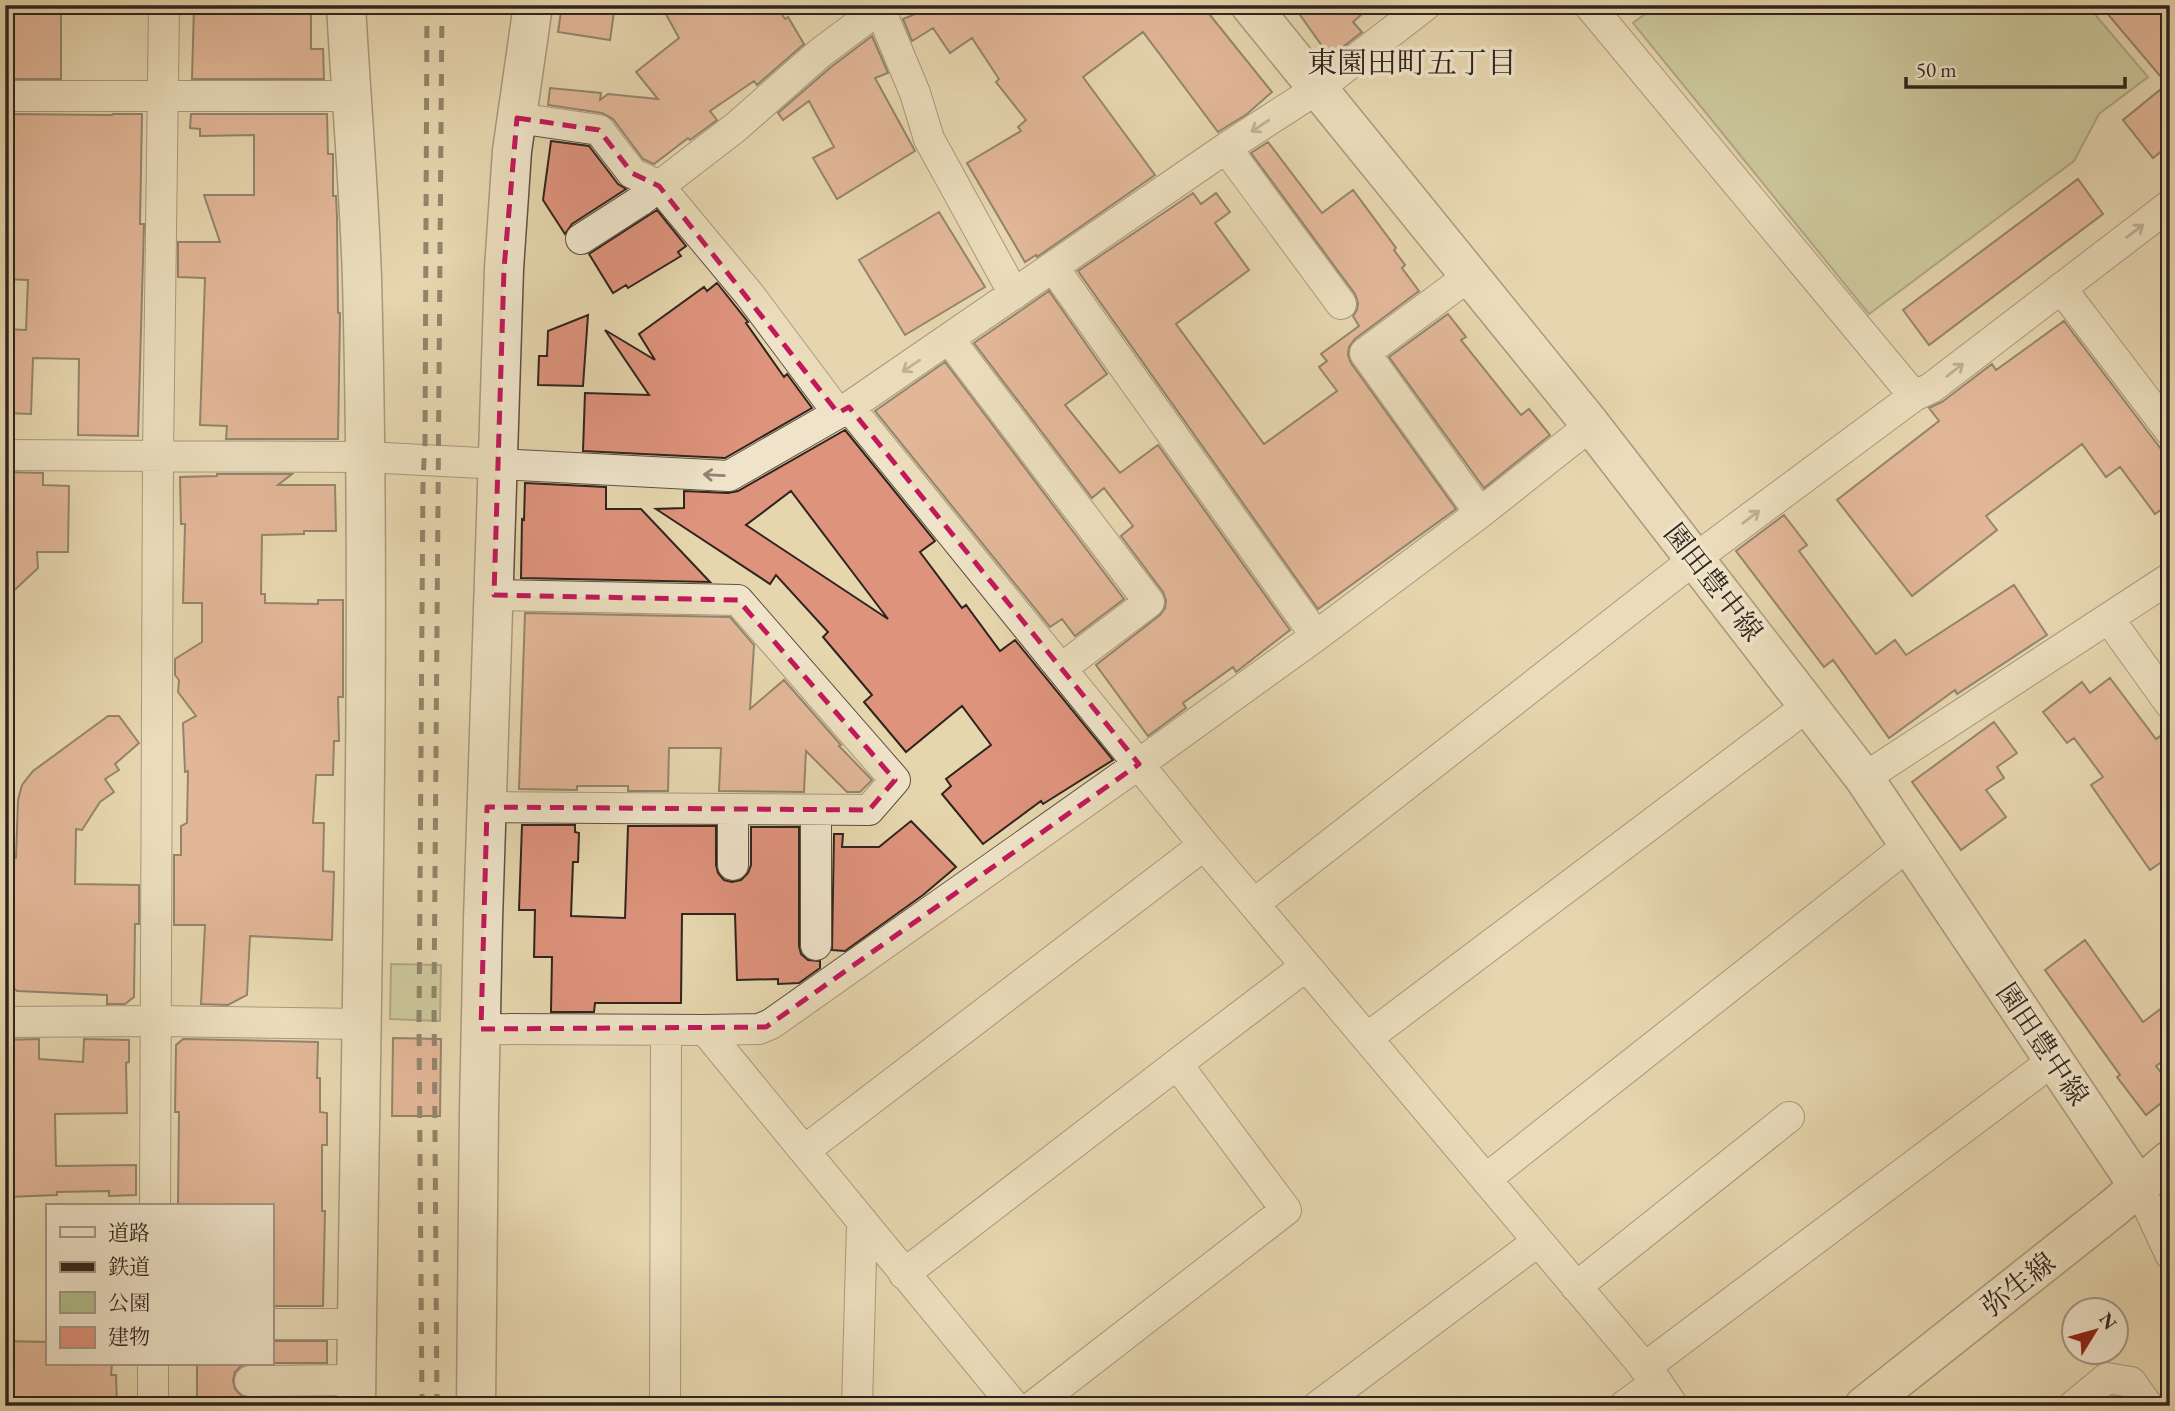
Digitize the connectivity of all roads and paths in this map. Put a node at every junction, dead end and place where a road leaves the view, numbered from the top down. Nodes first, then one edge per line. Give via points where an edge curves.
1 (164, 5) edge
2 (346, 5) edge
3 (533, 5) edge
4 (1251, 5) edge
5 (1426, 5) edge
6 (1589, 5) edge
7 (882, 10) edge
8 (1317, 89) junction
9 (5, 96) edge
10 (351, 96) junction
11 (164, 97) junction
12 (517, 118) junction
13 (1226, 149) junction
14 (659, 186) junction
15 (2170, 205) edge
16 (581, 239) dead end
17 (1053, 267) junction
18 (1469, 276) junction
19 (2061, 288) junction
20 (1014, 294) junction
21 (1341, 304) dead end
22 (949, 339) junction
23 (1914, 396) junction
24 (844, 410) junction
25 (1591, 425) junction
26 (2170, 431) edge
27 (5, 455) edge
28 (158, 457) junction
29 (365, 457) junction
30 (498, 463) junction
31 (1479, 513) junction
32 (1696, 558) junction
33 (2170, 578) edge
34 (494, 595) junction
35 (2109, 619) junction
36 (1316, 636) junction
37 (1062, 668) junction
38 (2170, 704) edge
39 (1809, 705) junction
40 (1139, 764) junction
41 (1864, 778) junction
42 (487, 807) junction
43 (733, 809) junction
44 (816, 810) junction
45 (1910, 844) junction
46 (1204, 845) junction
47 (733, 865) dead end
48 (1255, 903) junction
49 (816, 945) dead end
50 (1306, 966) junction
51 (157, 1021) junction
52 (5, 1022) edge
53 (362, 1024) junction
54 (481, 1029) junction
55 (705, 1030) junction
56 (666, 1031) junction
57 (1367, 1038) junction
58 (2054, 1060) junction
59 (1177, 1063) junction
60 (1789, 1117) dead end
61 (805, 1150) junction
62 (2170, 1160) edge
63 (1486, 1179) junction
64 (2139, 1187) junction
65 (155, 1204) edge
66 (2170, 1211) edge
67 (862, 1222) junction
68 (1537, 1242) junction
69 (2170, 1254) edge
70 (904, 1274) junction
71 (1576, 1287) junction
72 (273, 1324) edge
73 (357, 1324) junction
74 (153, 1366) edge
75 (1650, 1375) junction
76 (250, 1381) dead end
77 (356, 1393) edge
78 (153, 1406) edge
79 (476, 1406) edge
80 (664, 1406) edge
81 (857, 1406) edge
82 (1014, 1406) edge
83 (1033, 1406) edge
84 (1318, 1406) edge
85 (1624, 1406) edge
86 (1674, 1406) edge
87 (1864, 1406) edge
88 (2073, 1406) edge
89 (2148, 1406) edge

1 - 11 street
2 - 10 street
3 - 12 street
4 - 8 street, 園田豊中線
5 - 8 street
6 - 23 street
7 - 14 street via 820,53 736,127
7 - 20 street via 929,139
8 -> 13 street
8 - 18 street, 園田豊中線
9 - 11 street
10 - 11 street
10 - 29 street via 362,276
11 - 28 street
12 - 14 street via 599,130 632,173
12 - 30 street via 504,269
13 - 17 street
13 - 21 street
14 - 16 street
14 - 24 street
19 -> 15 street
17 - 20 street
17 - 36 street
18 - 25 street, 園田豊中線
18 - 31 street via 1365,353
23 -> 19 street via 1931,388
19 - 26 street
20 - 22 street
22 -> 24 street
22 - 37 street via 1149,602
32 -> 23 street
24 -> 30 street via 729,476
24 - 37 street
25 - 31 street
25 - 32 street, 園田豊中線
27 - 28 street
28 - 29 street
28 - 51 street
29 - 30 street
29 - 53 street
30 - 34 street
31 - 36 street
32 - 39 street, 園田豊中線
32 - 48 street
33 - 35 street
34 - 42 street
34 - 44 street via 738,600 895,780 869,810
35 - 38 street
35 - 41 street
36 - 40 street
37 - 40 street
39 - 41 street, 園田豊中線
39 - 57 street
40 - 46 street
40 - 55 street via 771,1024 759,1029
41 - 45 street, 園田豊中線
42 - 43 street
42 - 54 street
43 - 44 street
43 - 47 street
44 - 49 street
45 - 58 street, 園田豊中線
45 - 63 street
46 - 48 street
46 - 61 street
48 - 50 street
50 - 57 street
50 - 59 street
51 - 52 street
51 - 53 street
51 - 65 street
53 - 73 street
54 - 56 street
54 - 79 street
55 - 56 street
55 - 61 street
56 - 80 street
57 - 63 street
58 - 64 street, 園田豊中線
58 - 75 street
59 - 70 street
59 - 83 street via 1286,1210
60 - 71 street
61 - 67 street
62 - 64 street, 弥生線
63 - 68 street
64 - 66 street
64 - 69 street
64 - 87 street, 弥生線
67 - 70 street
67 - 81 street
68 - 71 street
68 - 84 street
70 - 82 street
71 - 75 street
72 - 73 street
73 - 77 street
74 - 78 street
75 - 85 street
75 - 86 street
76 - 77 street
88 - 89 street via 2107,1378 2131,1382

